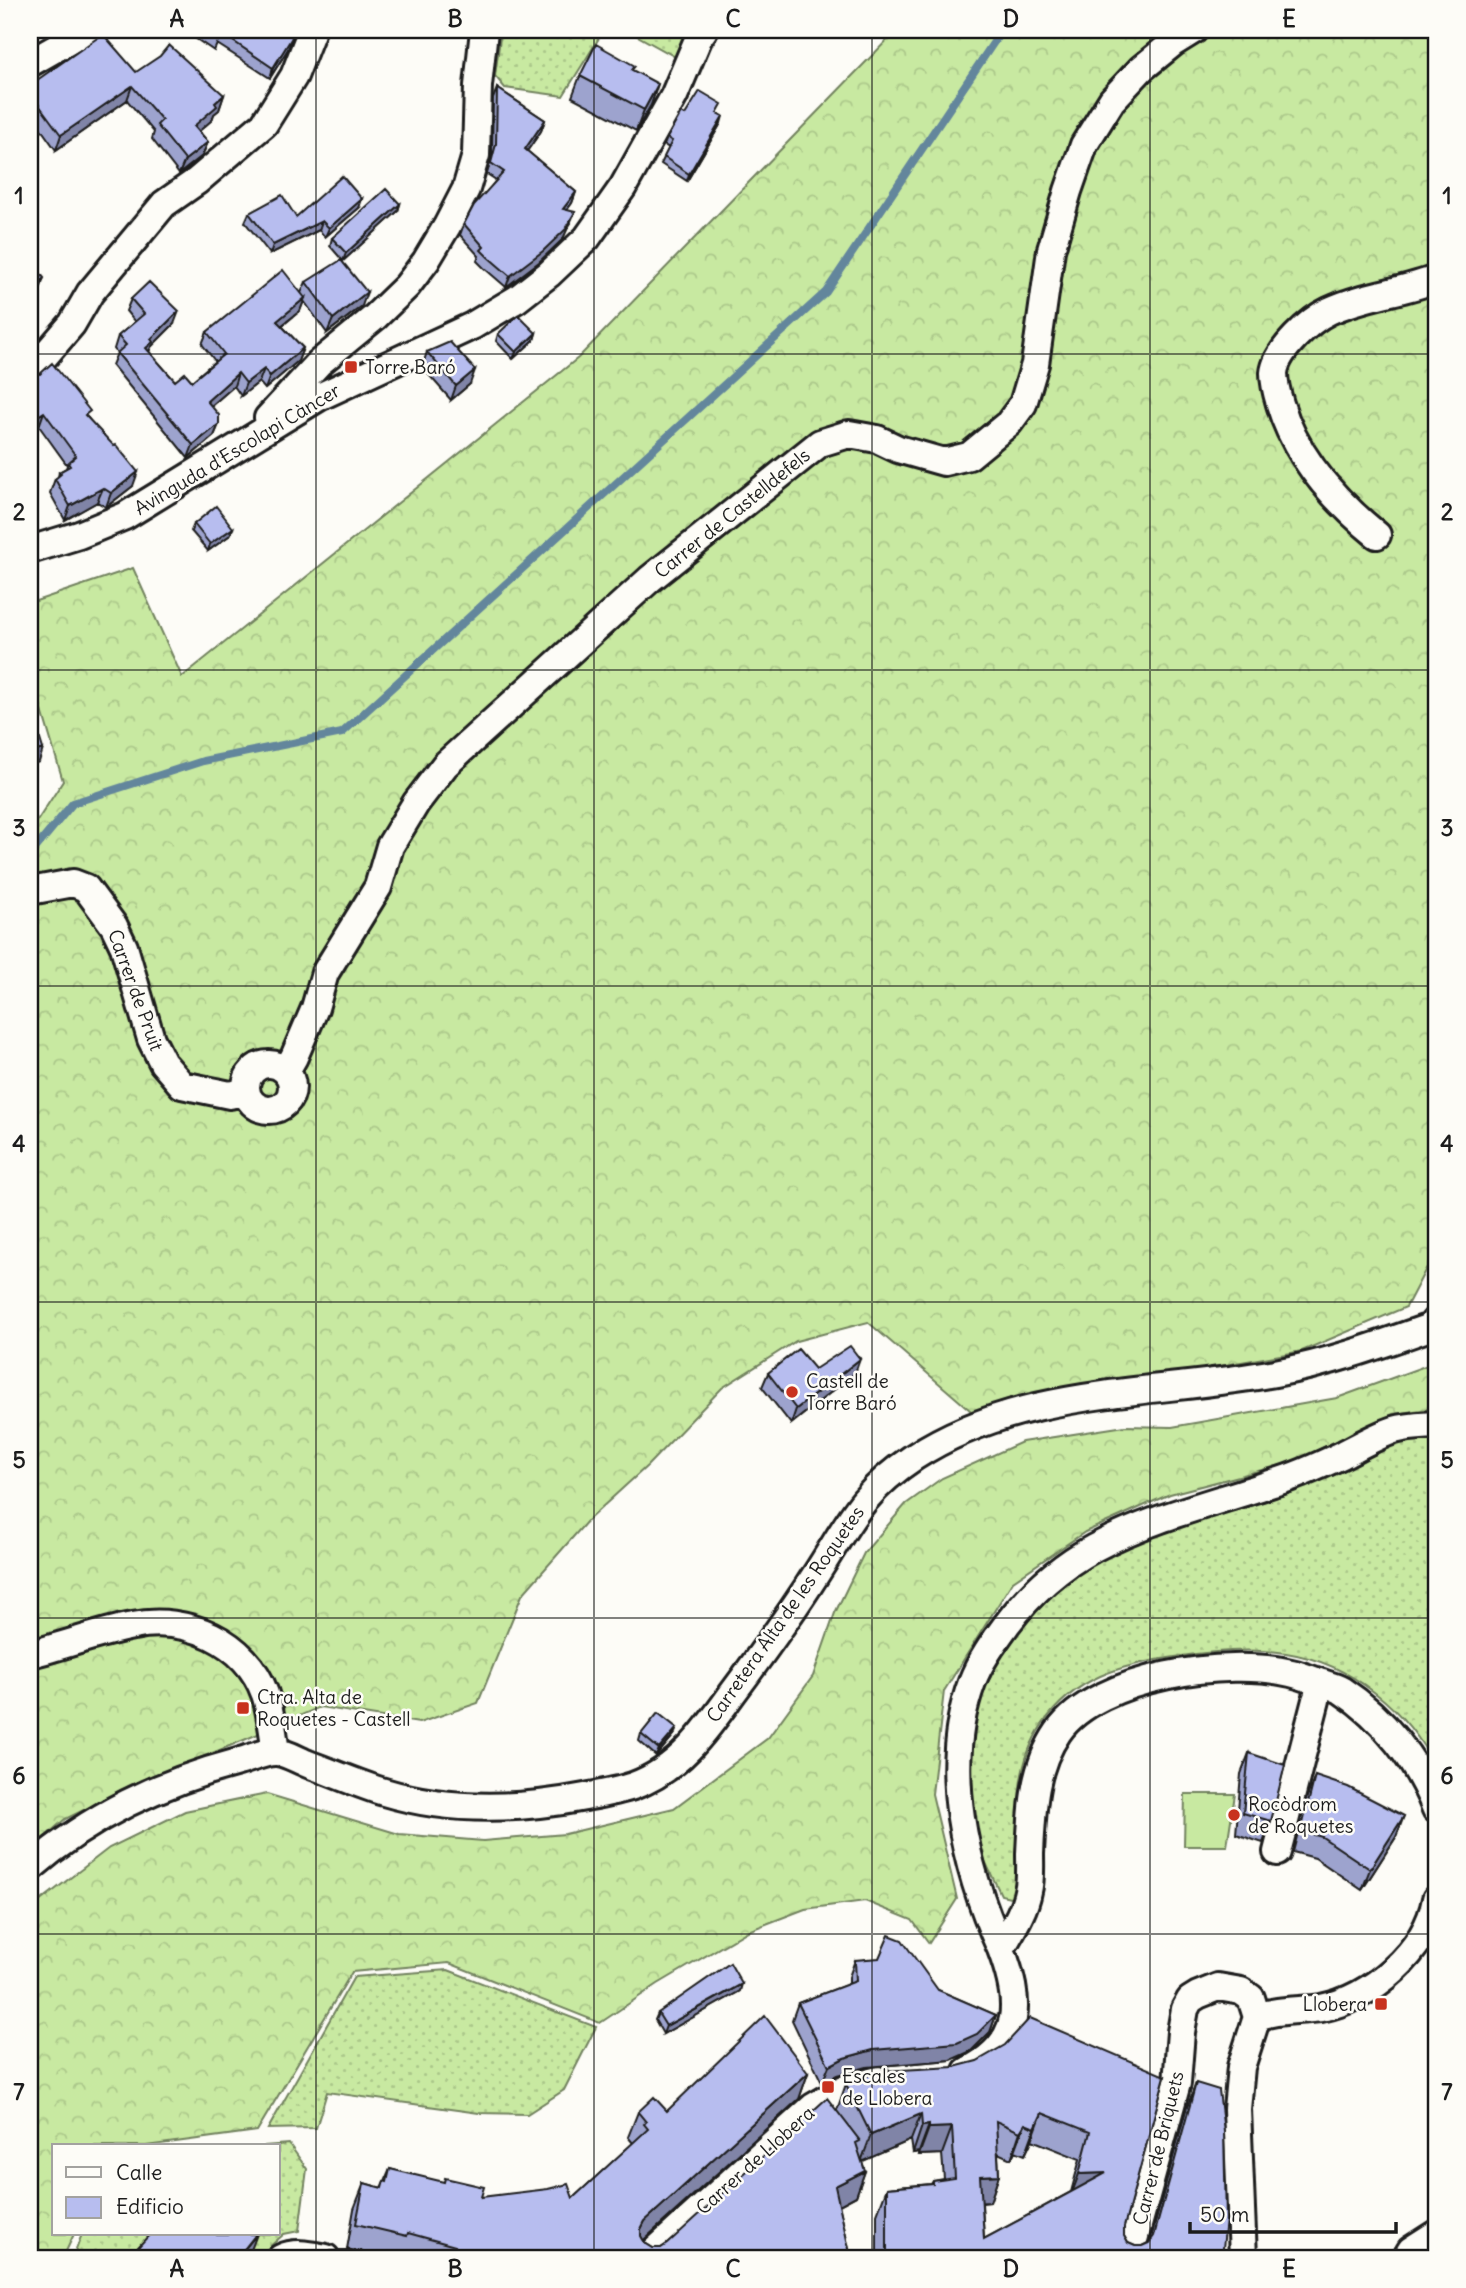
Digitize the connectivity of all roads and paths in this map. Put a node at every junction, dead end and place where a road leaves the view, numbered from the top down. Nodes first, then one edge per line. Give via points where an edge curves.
1 (93, 30) edge
2 (312, 30) edge
3 (484, 30) edge
4 (704, 30) edge
5 (1194, 30) edge
6 (30, 63) edge
7 (1436, 279) edge
8 (30, 373) edge
9 (254, 435) junction
10 (1377, 535) dead end
11 (30, 550) edge
12 (30, 891) edge
13 (286, 1070) junction
14 (246, 1091) junction
15 (1436, 1320) edge
16 (1436, 1425) edge
17 (30, 1654) edge
18 (1317, 1700) dead end
19 (276, 1752) junction
20 (1436, 1809) edge
21 (1277, 1852) dead end
22 (30, 1868) edge
23 (1436, 1899) edge
24 (981, 1900) junction
25 (1025, 1903) junction
26 (1001, 1949) junction
27 (1257, 2017) junction
28 (945, 2078) edge
29 (903, 2080) edge
30 (1436, 2234) edge
31 (286, 2257) edge
32 (326, 2258) edge
33 (647, 2258) edge
34 (1129, 2258) edge
35 (1243, 2258) edge
36 (1406, 2258) edge

1 - 6 street
2 - 8 street via 294,76 264,124 164,204
3 - 9 street via 476,155 466,189 447,226 407,286 319,363
4 - 9 street, Avinguda d'Escolapi Càncer via 674,96 623,187 587,238 549,274 472,326 319,397
5 - 13 street, Carrer de Castelldefels via 1141,69 1112,100 1084,145 1051,250 1032,375 1023,404 1009,422 969,456 944,462 849,434 820,443 650,579 445,765 416,803 390,846 377,887 325,973 315,1008
7 - 10 street via 1327,312 1293,338 1274,370 1287,428 1299,449 1316,475
9 - 11 street, Avinguda d'Escolapi Càncer via 125,516
12 - 14 street, Carrer de Pruit via 73,883 86,888 124,947 163,1063 182,1085 230,1095
13 - 14 street via 273,1064 258,1067 248,1077
13 - 14 street via 293,1092 277,1109 257,1108
15 - 19 street, Carretera Alta de les Roquetes via 1430,1327 1356,1354 1275,1373 1088,1397 1018,1411 940,1440 878,1483 852,1513 774,1636 680,1760 631,1787 551,1804 470,1807 385,1792
16 - 24 street via 1384,1434 1297,1476 1166,1516 1074,1560 1034,1591 988,1650 972,1682 961,1722 958,1807
17 - 19 street via 153,1623 173,1623 209,1633 252,1670 265,1693
18 - 21 street
19 - 22 street via 188,1776 126,1803 75,1832
20 - 25 street via 1407,1752 1340,1689 1289,1672 1187,1671 1114,1691 1082,1708 1060,1729 1043,1756 1032,1813
23 - 27 street via 1426,1931 1370,1989 1319,2008
24 - 25 street via 1010,1909
24 - 26 street
25 - 26 street
26 - 28 street via 1014,1998 1014,2020 1007,2037 981,2064
27 - 34 street, Carrer de Briquets via 1251,1998 1229,1987 1209,1989 1190,2000 1182,2020 1175,2090
27 - 35 street via 1241,2067 1237,2109
29 - 33 street, Carrer de Llobera via 860,2083 813,2107
30 - 36 street
31 - 32 street

